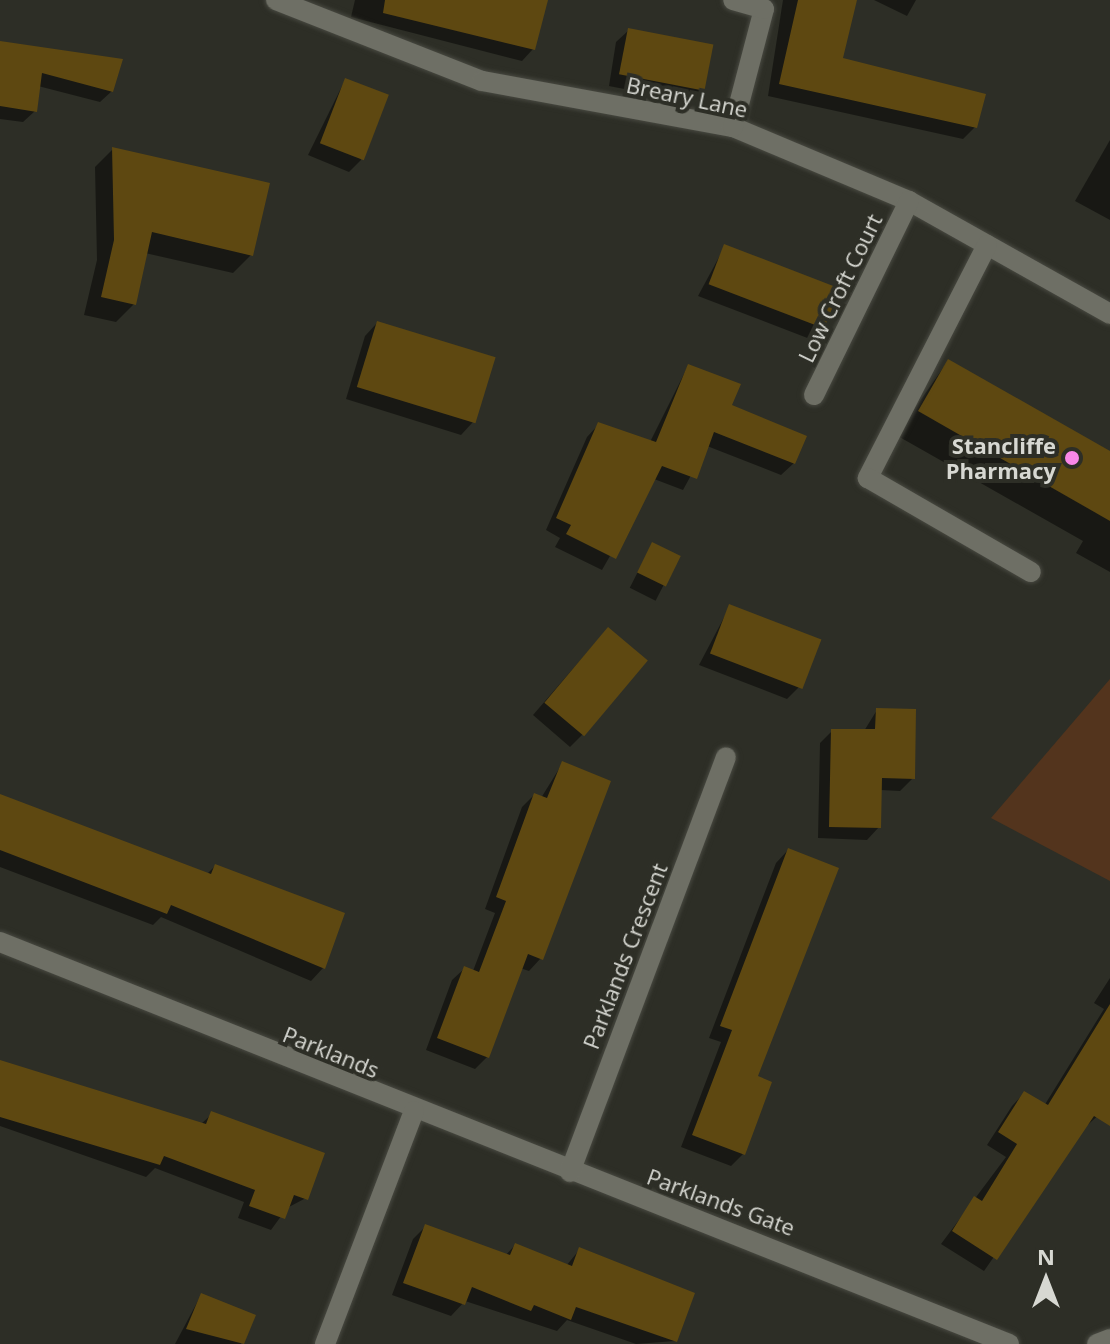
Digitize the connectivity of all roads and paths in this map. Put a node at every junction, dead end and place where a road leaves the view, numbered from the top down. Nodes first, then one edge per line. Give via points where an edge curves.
1 (276, 0) edge
2 (733, 0) edge
3 (733, 127) junction
4 (909, 201) junction
5 (987, 245) junction
6 (1110, 314) edge
7 (814, 395) dead end
8 (1031, 572) dead end
9 (726, 757) dead end
10 (0, 942) edge
11 (414, 1111) junction
12 (570, 1172) junction
13 (1110, 1339) edge
14 (325, 1344) edge
15 (1009, 1344) edge
16 (1097, 1344) edge

1 - 3 street, Breary Lane via 482,81
2 - 3 street via 764,9
3 - 4 street, Breary Lane
4 - 5 street, Breary Lane
4 - 7 street, Low Croft Court
5 - 6 street, Breary Lane
5 - 8 street via 868,478
9 - 12 street, Parklands Crescent
10 - 11 street, Parklands
11 - 12 street, Parklands Gate
11 - 14 street
12 - 15 street, Parklands Gate
13 - 16 street

